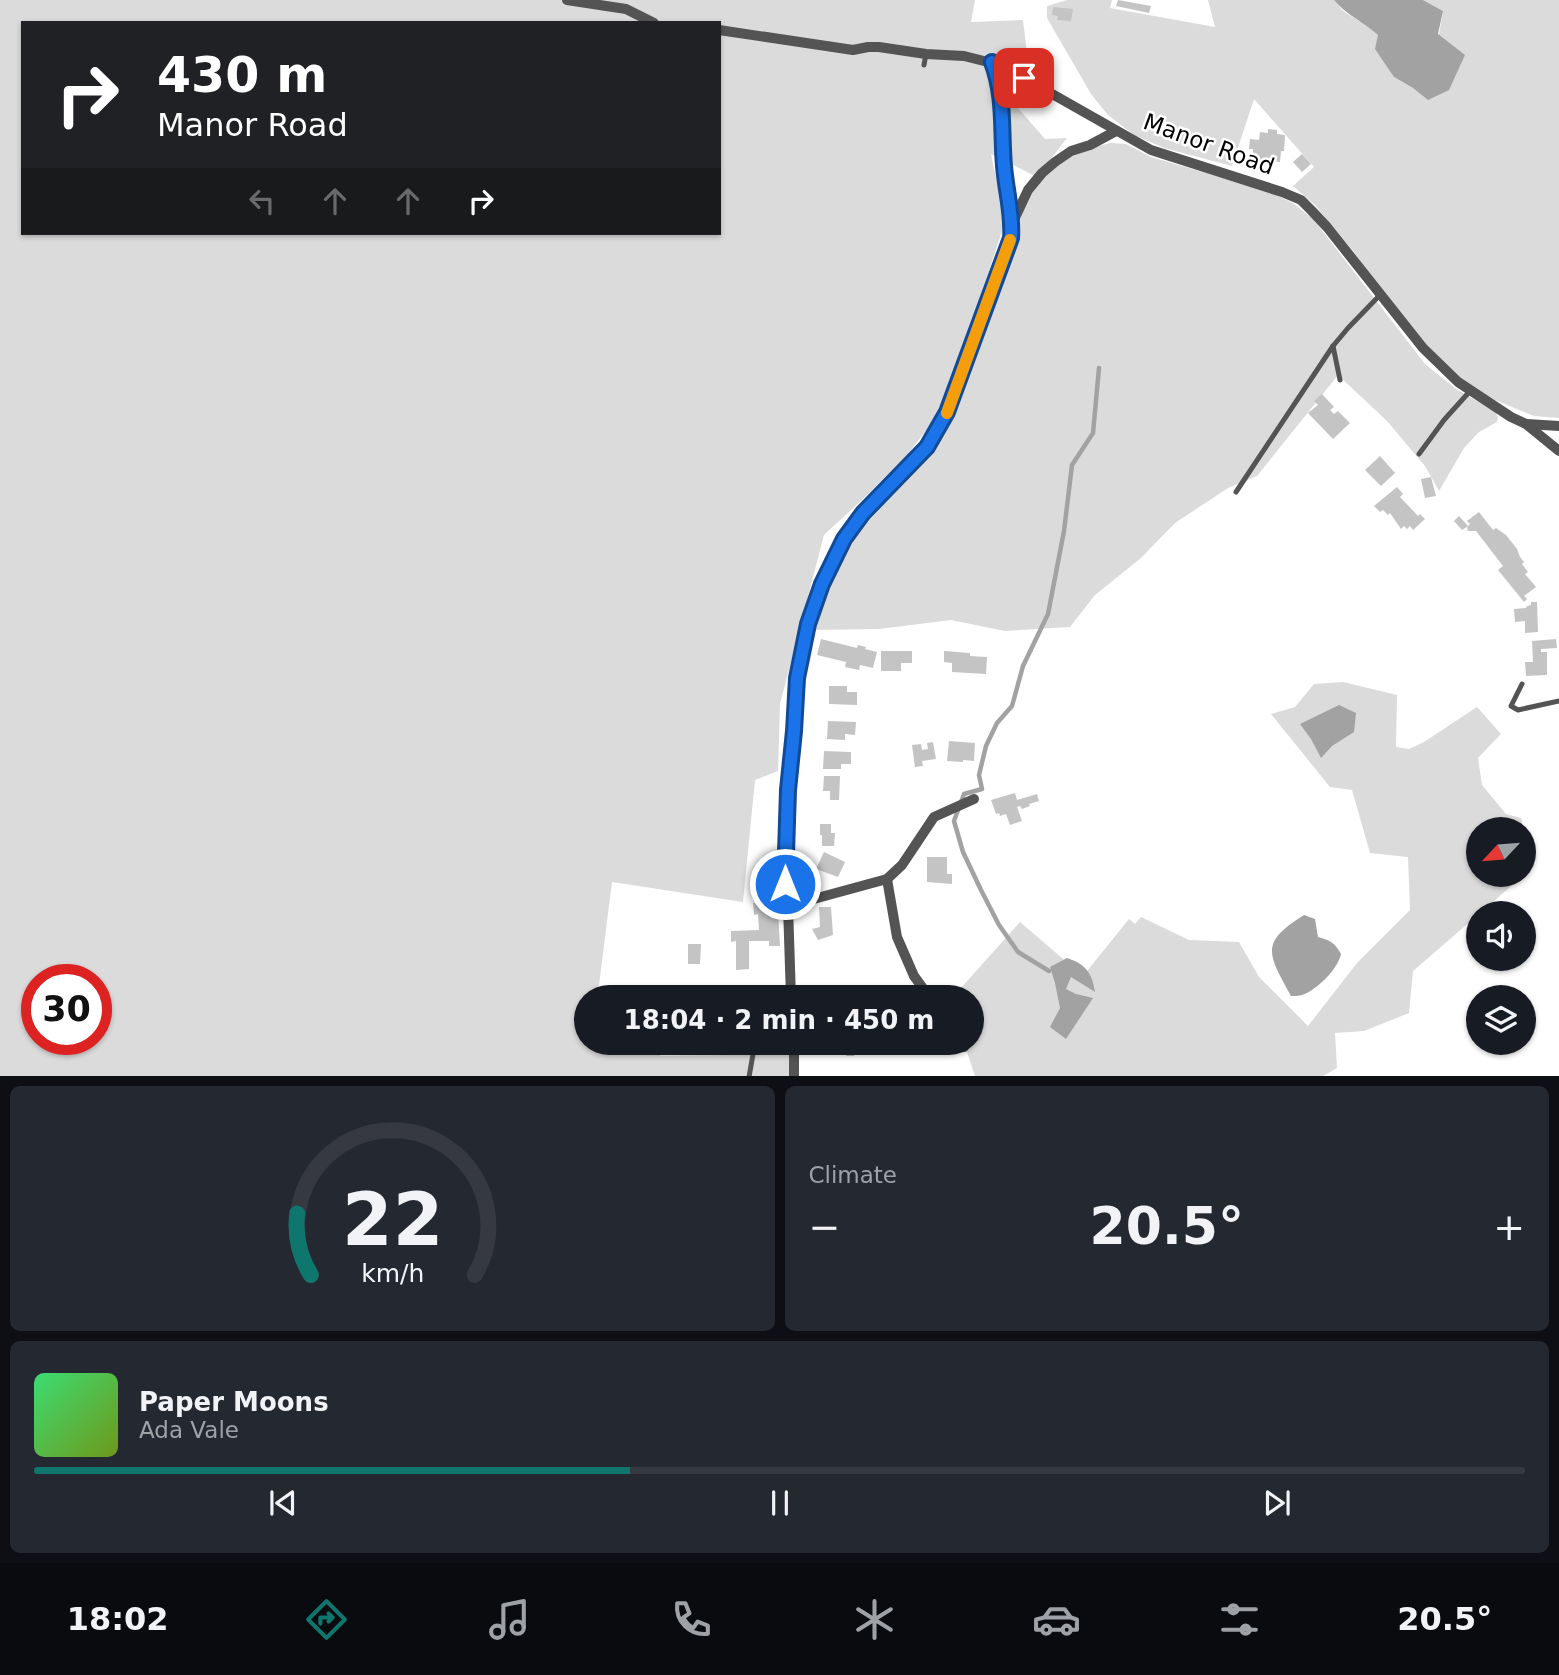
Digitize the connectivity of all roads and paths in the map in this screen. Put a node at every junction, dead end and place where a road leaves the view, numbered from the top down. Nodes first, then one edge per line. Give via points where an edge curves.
1 (566, 0) edge
2 (650, 21) edge
3 (721, 30) edge
4 (992, 62) junction
5 (1116, 131) junction
6 (1013, 222) junction
7 (1380, 295) junction
8 (1333, 346) junction
9 (1340, 380) dead end
10 (1471, 390) junction
11 (1526, 424) junction
12 (1559, 426) edge
13 (1559, 451) edge
14 (1419, 454) dead end
15 (1236, 492) dead end
16 (1522, 684) dead end
17 (1559, 701) edge
18 (974, 799) dead end
19 (887, 879) junction
20 (788, 906) junction
21 (791, 985) edge
22 (921, 985) edge
23 (753, 1055) edge
24 (794, 1055) edge
25 (749, 1076) edge
26 (794, 1076) edge

1 - 2 street via 626,9
3 - 4 street, Manor Road via 853,50 879,47 925,60 964,56
4 - 5 street, Manor Road
4 - 6 street via 1002,101 1004,168
5 - 6 street via 1055,162 1028,190
5 - 7 street, Manor Road via 1152,150 1301,200
6 - 20 street via 947,412 927,447 844,539 808,624 797,678 788,790
7 - 8 lane
7 - 10 street, Manor Road via 1423,348
8 - 9 lane
8 - 15 lane
10 - 11 street, Manor Road
10 - 14 lane
11 - 12 street
11 - 13 street, Manor Road
16 - 17 lane via 1511,706 1518,710
18 - 19 street via 934,817
19 - 20 street
19 - 22 street via 897,937
20 - 21 street
23 - 25 lane
24 - 26 street

